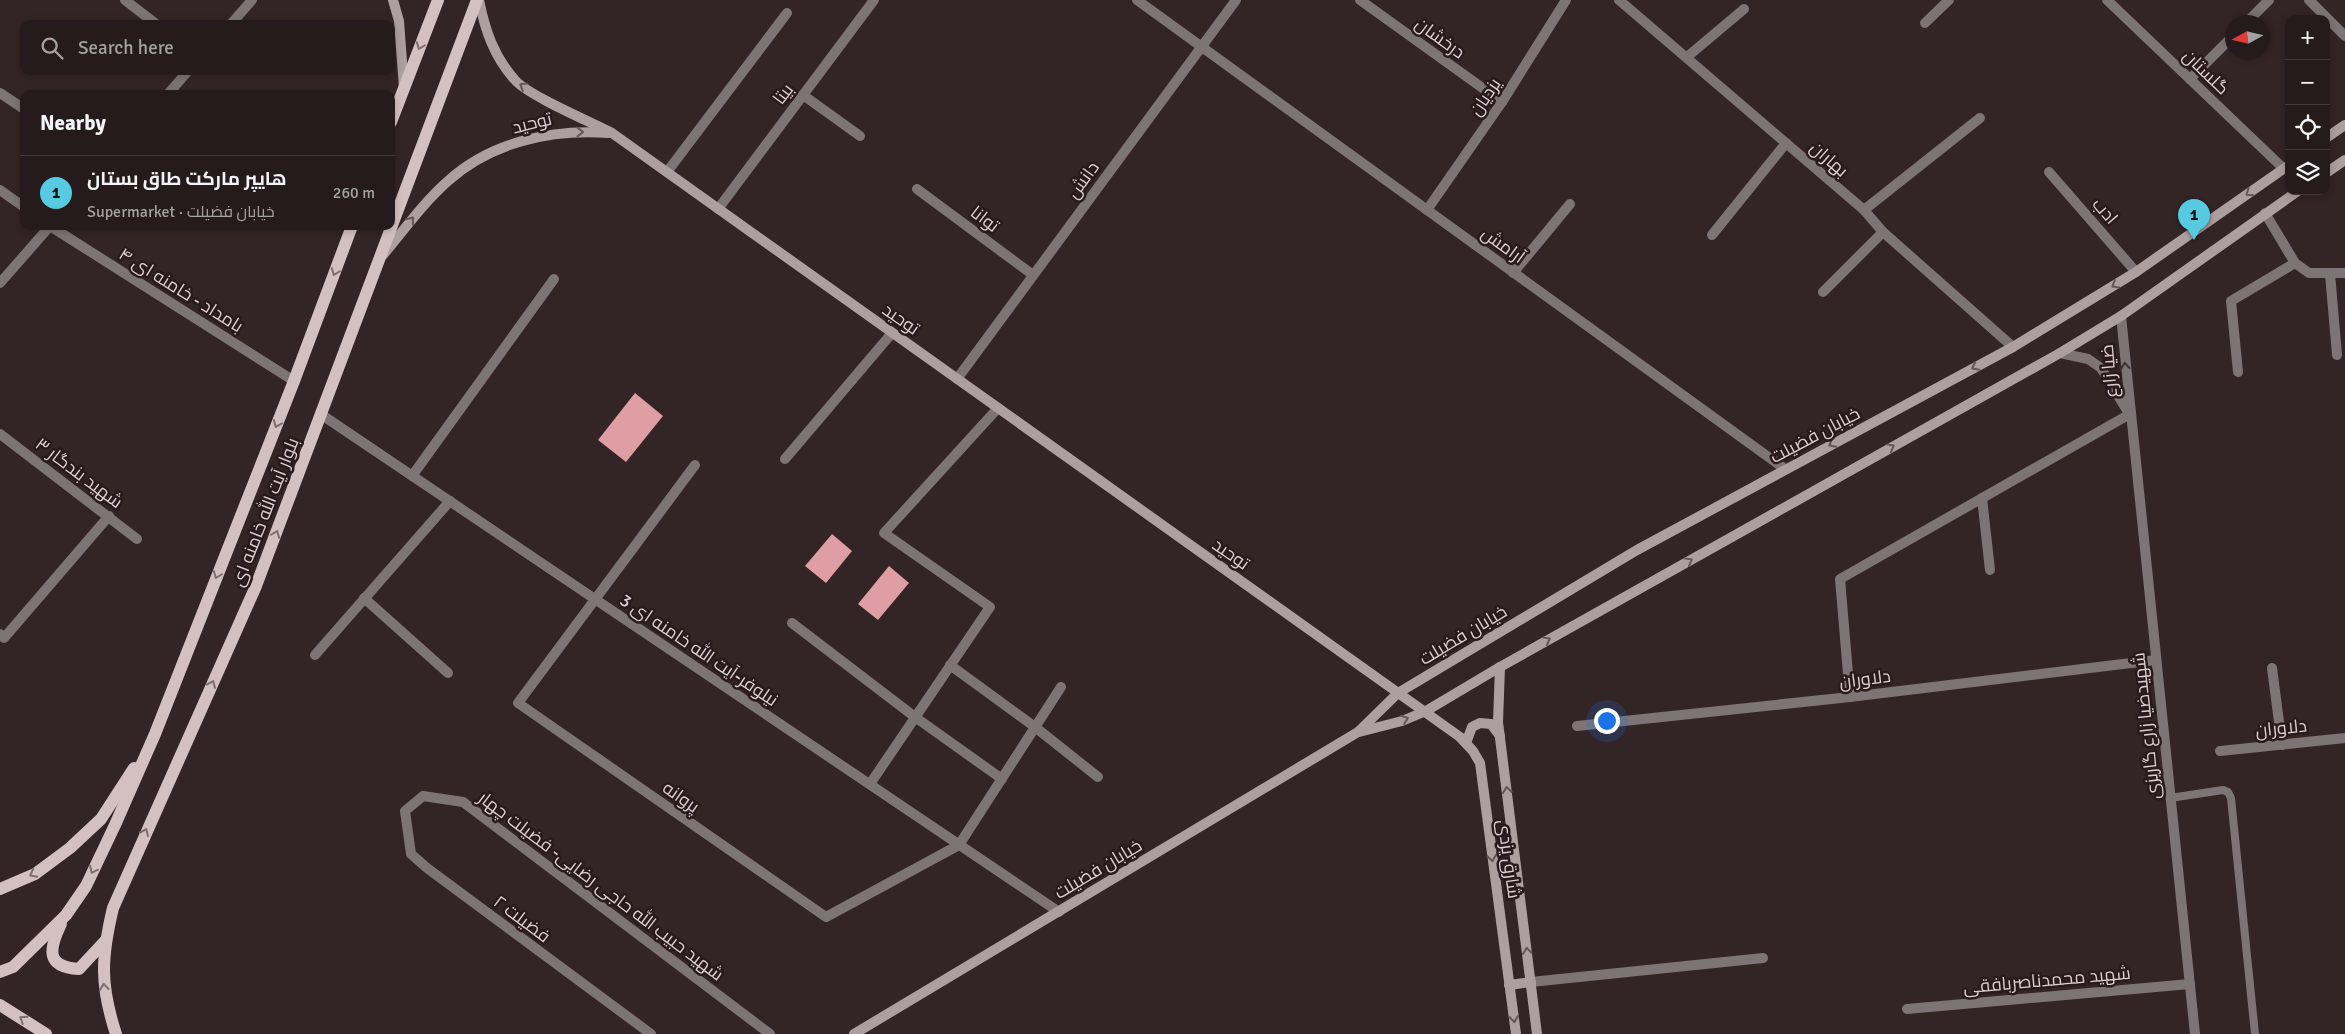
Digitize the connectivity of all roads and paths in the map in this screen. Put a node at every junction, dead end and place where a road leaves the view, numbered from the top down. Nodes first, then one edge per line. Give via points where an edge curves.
1 (125, 0) edge
2 (252, 0) edge
3 (393, 0) edge
4 (438, 0) edge
5 (478, 0) edge
6 (874, 0) edge
7 (1138, 0) edge
8 (1236, 0) edge
9 (1360, 0) edge
10 (1566, 0) edge
11 (1619, 0) edge
12 (1949, 0) edge
13 (2269, 0) edge
14 (2310, 0) edge
15 (2114, 2) edge
16 (1744, 9) dead end
17 (787, 13) dead end
18 (2254, 15) edge
19 (151, 20) edge
20 (234, 20) edge
21 (1925, 23) dead end
22 (2345, 36) edge
23 (2225, 44) edge
24 (1202, 46) junction
25 (1687, 57) junction
26 (185, 75) edge
27 (2190, 79) junction
28 (404, 89) junction
29 (171, 90) edge
30 (0, 93) edge
31 (803, 95) junction
32 (1502, 102) junction
33 (20, 106) edge
34 (395, 112) edge
35 (1980, 118) dead end
36 (2345, 125) edge
37 (612, 133) junction
38 (2330, 135) edge
39 (860, 136) dead end
40 (1786, 143) junction
41 (2345, 160) edge
42 (2285, 166) edge
43 (2285, 168) edge
44 (2330, 170) edge
45 (667, 172) junction
46 (2049, 172) dead end
47 (917, 189) dead end
48 (0, 190) edge
49 (2292, 195) edge
50 (20, 204) edge
51 (1570, 204) dead end
52 (718, 209) junction
53 (1427, 210) junction
54 (1864, 210) junction
55 (2265, 213) junction
56 (395, 221) edge
57 (46, 230) edge
58 (56, 230) edge
59 (351, 230) edge
60 (392, 230) edge
61 (1883, 232) junction
62 (1712, 235) dead end
63 (381, 258) junction
64 (2295, 263) junction
65 (2136, 272) junction
66 (1513, 273) junction
67 (2345, 273) edge
68 (2330, 274) junction
69 (1033, 275) junction
70 (554, 279) dead end
71 (0, 283) edge
72 (1823, 292) dead end
73 (2120, 316) junction
74 (892, 333) junction
75 (2013, 347) junction
76 (2060, 353) junction
77 (2337, 355) dead end
78 (2238, 372) dead end
79 (957, 379) junction
80 (294, 381) junction
81 (998, 408) junction
82 (2130, 414) junction
83 (322, 415) junction
84 (0, 434) edge
85 (785, 459) dead end
86 (695, 465) dead end
87 (1785, 469) junction
88 (412, 476) junction
89 (1982, 498) junction
90 (450, 501) junction
91 (109, 516) junction
92 (137, 539) dead end
93 (1990, 570) dead end
94 (364, 598) junction
95 (594, 599) junction
96 (792, 623) dead end
97 (2, 636) edge
98 (315, 655) dead end
99 (2156, 660) junction
100 (950, 665) junction
101 (1500, 666) junction
102 (2272, 668) dead end
103 (448, 673) dead end
104 (1061, 687) dead end
105 (1398, 693) junction
106 (1850, 697) junction
107 (1426, 711) junction
108 (915, 717) junction
109 (1577, 726) dead end
110 (1035, 727) junction
111 (1358, 732) junction
112 (155, 734) junction
113 (1500, 737) junction
114 (2345, 738) edge
115 (1466, 744) junction
116 (2282, 745) junction
117 (2220, 751) dead end
118 (1098, 777) dead end
119 (1002, 779) junction
120 (870, 784) junction
121 (2170, 798) junction
122 (405, 811) joint
123 (959, 845) junction
124 (0, 890) edge
125 (1059, 912) junction
126 (66, 915) junction
127 (106, 940) junction
128 (1763, 958) dead end
129 (0, 972) edge
130 (1531, 982) junction
131 (2190, 984) junction
132 (1509, 985) junction
133 (0, 1005) edge
134 (1907, 1010) dead end
135 (46, 1034) edge
136 (116, 1034) edge
137 (650, 1034) edge
138 (770, 1034) edge
139 (854, 1034) edge
140 (1516, 1034) edge
141 (1537, 1034) edge
142 (2195, 1034) edge
143 (2254, 1034) edge

1 - 19 street
2 - 20 street
3 - 28 main road via 399,21
4 -> 28 main road
37 -> 5 main road via 516,81 496,53
5 - 56 main road, بلوار آیت الله خامنه ای
6 - 31 street, بیتا
7 - 24 street, آرامش
8 - 24 street, دانش
9 - 32 street, درخشان
10 - 32 street, یزدیان
11 - 25 street, بهاران
12 - 21 street
13 - 18 street
14 - 22 street
15 - 27 street, گلستان
16 - 25 street
17 - 45 street
23 - 27 street
24 - 53 street, آرامش
24 - 69 street, دانش
25 - 40 street, بهاران
26 - 29 street
27 - 42 street, گلستان
28 - 34 main road
30 - 33 street
31 - 39 street
31 - 52 street, بیتا
32 - 53 street, یزدیان
35 - 54 street
36 - 38 main road
37 - 45 main road, توحید
63 -> 37 main road, توحید via 426,202 478,158 552,133
40 - 54 street, بهاران
40 - 62 street
41 - 44 main road
43 -> 65 main road, خیابان فضیلت
45 - 52 main road, توحید
46 - 65 street, ادب
47 - 69 street, توانا
48 - 50 street
49 - 55 main road, خیابان فضیلت
51 - 66 street
52 - 74 main road, توحید
53 - 66 street, آرامش
54 - 61 street, بهاران
55 - 64 street
55 - 73 main road, خیابان فضیلت
57 - 71 street
58 - 80 street, بامداد - خامنه ای ۴
59 -> 80 main road, بلوار آیت الله خامنه ای
60 - 63 main road, بلوار آیت الله خامنه ای
61 - 72 street
61 - 75 street, بهاران
63 - 83 main road, بلوار آیت الله خامنه ای
64 - 68 street via 2309,273
64 - 78 street via 2231,301
65 -> 75 main road, خیابان فضیلت
66 - 87 street, آرامش
67 - 68 street
68 - 77 street
69 - 79 street, دانش
70 - 88 street
73 - 76 main road, خیابان فضیلت
82 -> 73 street, ضیا زارع
74 - 79 main road, توحید
74 - 85 street
75 -> 87 main road, خیابان فضیلت
76 - 82 street, ضیا زارع via 2088,359 2101,368
101 -> 76 main road, خیابان فضیلت
79 - 81 main road, توحید
80 -> 112 main road, بلوار آیت الله خامنه ای
81 - 100 street via 884,533 990,607
81 - 105 main road, توحید
82 - 89 street
82 - 99 street, شهیدضیا زارع گاریزی
83 - 88 street, نیلوفر-آیت الله خامنه ای 3
127 -> 83 main road, بلوار آیت الله خامنه ای via 113,908 128,870 256,586
84 - 91 street, شهید بندگار ۳
86 - 95 street
87 - 105 main road, خیابان فضیلت via 1637,550
88 - 90 street, نیلوفر-آیت الله خامنه ای 3
89 - 93 street
89 - 106 street via 1840,579
90 - 94 street
90 - 95 street, نیلوفر-آیت الله خامنه ای 3
91 - 92 street, شهید بندگار ۳
91 - 97 street
94 - 98 street
94 - 103 street
95 - 120 street, نیلوفر-آیت الله خامنه ای 3
95 - 123 street, پروانه via 518,703 826,917
96 - 108 street
99 - 106 street, دلاوران
99 - 121 street, شهیدضیا زارع گاریزی
100 - 108 street
100 - 110 street
101 - 107 main road, خیابان فضیلت
101 - 113 main road
102 - 116 street
104 - 110 street
105 - 107 main road, توحید
105 - 111 main road, خیابان فضیلت
106 - 109 street, دلاوران
111 -> 107 main road, خیابان فضیلت
107 - 115 main road, شارق یزدی
108 - 119 street
108 - 120 street
110 - 118 street
110 - 119 street
111 - 125 main road, خیابان فضیلت
112 -> 124 main road via 101,819 35,874
112 -> 126 main road, بلوار آیت الله خامنه ای via 86,886
113 - 115 main road via 1490,724 1480,723 1472,728
130 -> 113 main road
114 - 116 street, دلاوران
115 -> 132 main road, شارق یزدی via 1480,764
116 - 117 street, دلاوران
119 - 123 street
120 - 123 street, نیلوفر-آیت الله خامنه ای 3
121 - 131 street, شهیدضیا زارع گاریزی
121 - 143 lane via 2223,790 2231,798
122 - 137 street, فضیلت ۲ via 411,854 426,868
122 - 138 street, شهید حبیب الله حاجی رضایی- فضیلت چهار via 423,796 463,802
123 - 125 street, نیلوفر-آیت الله خامنه ای 3
125 - 139 main road, خیابان فضیلت
126 - 127 main road via 53,942 52,953 56,963 64,968 79,969
126 - 129 main road, بلوار آیت الله خامنه ای via 14,967
136 -> 127 main road, بلوار آیت الله خامنه ای via 103,985
128 - 130 street
130 - 132 main road
130 - 141 main road
131 - 134 street, شهید محمدناصربافقی
131 - 142 street, شهیدضیا زارع گاریزی
132 -> 140 main road, شارق یزدی
135 -> 133 main road

